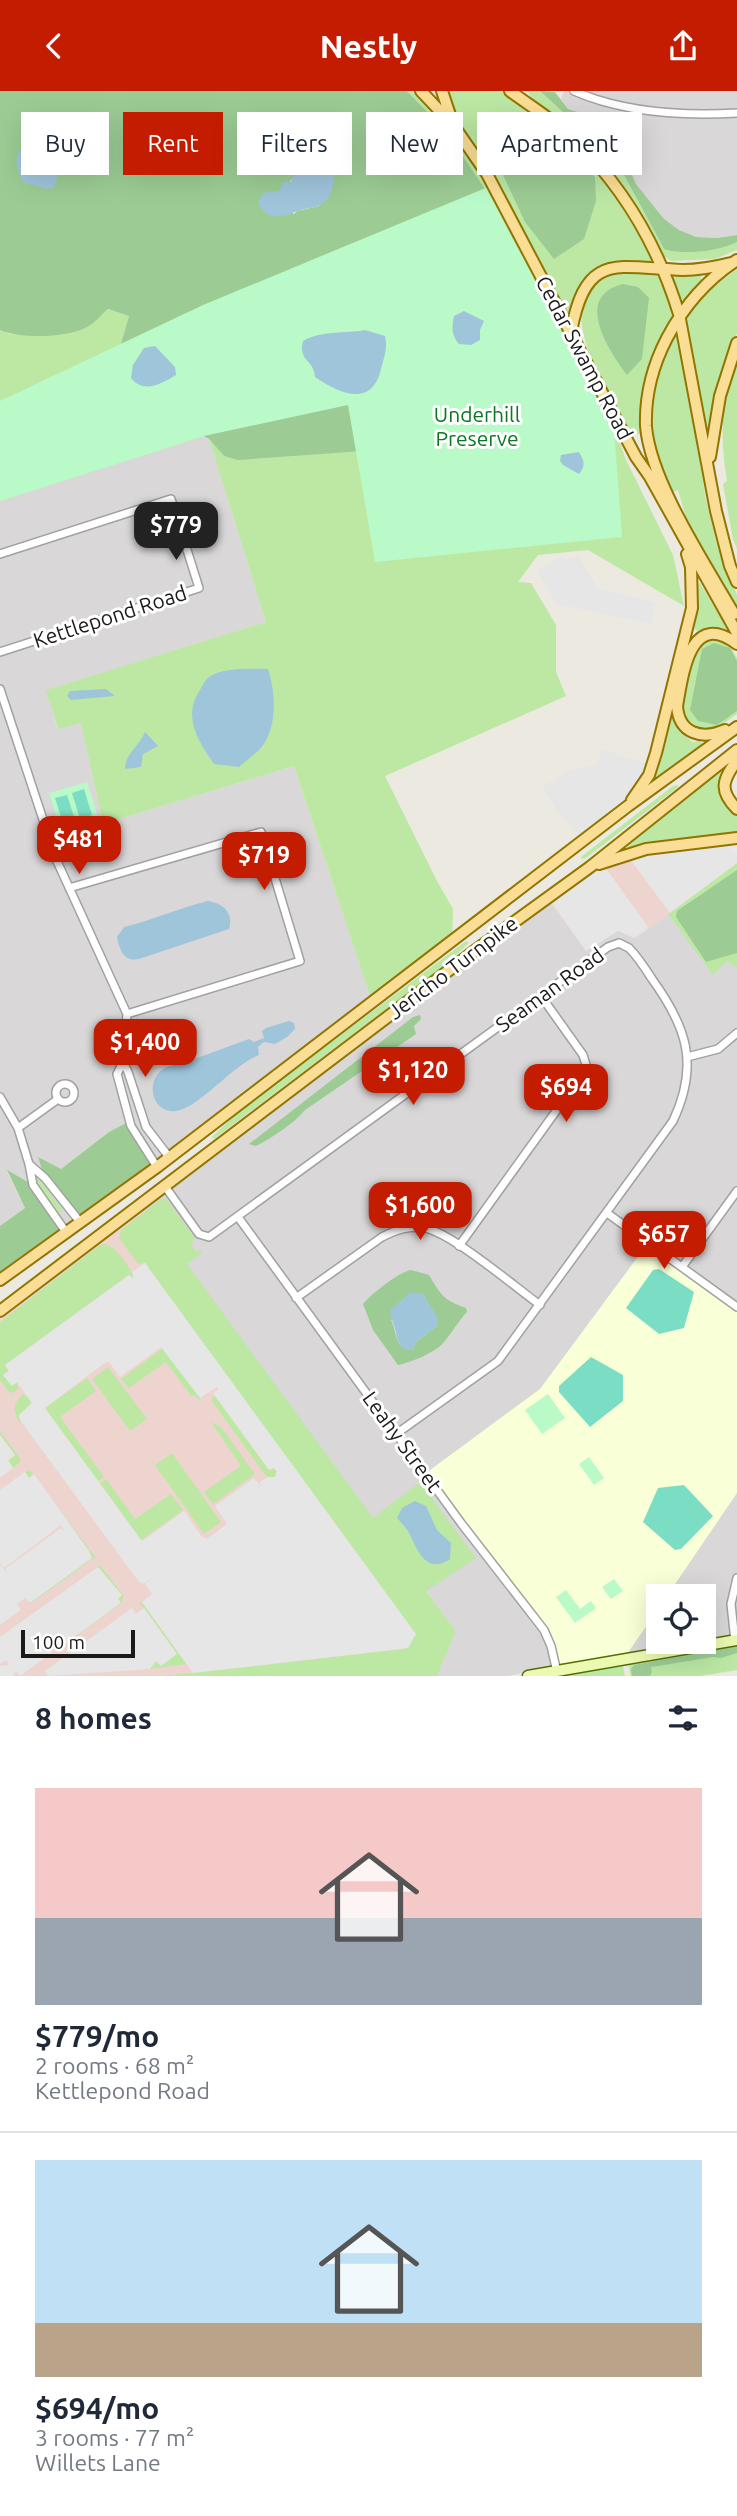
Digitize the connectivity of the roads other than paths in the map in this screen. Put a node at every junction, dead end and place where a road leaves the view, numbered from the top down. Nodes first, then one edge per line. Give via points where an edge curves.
1 (421, 91) edge
2 (442, 91) edge
3 (510, 91) edge
4 (526, 91) edge
5 (574, 91) edge
6 (441, 112) edge
7 (449, 112) edge
8 (540, 112) edge
9 (540, 112) edge
10 (737, 113) edge
11 (463, 139) edge
12 (605, 175) edge
13 (735, 261) edge
14 (662, 268) junction
15 (679, 314) junction
16 (571, 333) junction
17 (737, 343) edge
18 (709, 466) junction
19 (682, 538) junction
20 (726, 549) junction
21 (0, 554) edge
22 (737, 557) edge
23 (737, 582) edge
24 (737, 619) edge
25 (737, 633) edge
26 (737, 644) edge
27 (0, 652) edge
28 (0, 689) edge
29 (737, 726) edge
30 (737, 750) edge
31 (737, 760) edge
32 (628, 806) junction
33 (737, 810) edge
34 (737, 838) edge
35 (590, 867) junction
36 (69, 888) junction
37 (516, 892) junction
38 (529, 911) junction
39 (541, 996) junction
40 (127, 1014) junction
41 (737, 1033) edge
42 (687, 1056) junction
43 (122, 1062) junction
44 (0, 1097) edge
45 (58, 1100) dead end
46 (18, 1128) junction
47 (169, 1157) junction
48 (29, 1164) junction
49 (157, 1167) junction
50 (164, 1185) junction
51 (736, 1195) edge
52 (607, 1213) junction
53 (238, 1217) junction
54 (80, 1222) junction
55 (66, 1232) junction
56 (459, 1246) junction
57 (682, 1267) junction
58 (0, 1280) edge
59 (296, 1298) junction
60 (540, 1305) junction
61 (737, 1307) edge
62 (0, 1311) edge
63 (396, 1434) junction
64 (737, 1578) edge
65 (736, 1640) edge
66 (557, 1672) junction
67 (528, 1676) edge

1 - 6 main road, Cedar Swamp Road
2 - 7 main road
3 - 8 main road
4 - 9 main road
5 - 10 street via 647,110
11 - 16 main road, Cedar Swamp Road via 487,174
12 - 14 main road via 648,238
13 - 14 main road via 707,269
13 - 15 main road via 699,290
14 - 15 main road
14 - 16 main road via 623,266 598,275 580,295
15 - 18 main road
15 - 24 main road via 653,370 646,427 669,496
16 - 19 main road, Cedar Swamp Road
17 - 18 main road via 720,395
18 - 20 main road
19 - 25 main road, Cedar Swamp Road
19 - 32 main road via 691,567 692,608 649,775
20 - 22 main road
20 - 23 main road
21 - 27 street, Kettlepond Road via 171,499 200,588
26 - 29 main road via 715,633 699,638 691,650 677,706 684,727 692,734 712,736
28 - 36 street
29 - 32 main road, Jericho Turnpike
30 - 35 main road, Jericho Turnpike
31 - 33 main road via 724,787
32 - 37 main road, Jericho Turnpike
34 - 35 main road via 646,849
35 - 38 main road, Jericho Turnpike
36 - 40 street
36 - 40 street via 261,832 300,961
37 - 38 main road
37 - 47 main road, Jericho Turnpike
38 - 50 main road, Jericho Turnpike
39 - 42 street, Seaman Road via 614,944 625,945 672,1007
39 - 53 street, Seaman Road
39 - 56 street via 583,1055 587,1069
40 - 43 street
41 - 42 street via 718,1049
42 - 52 street via 683,1096 673,1121
43 - 47 street via 144,1123
43 - 49 street via 117,1074 131,1126
44 - 46 street
45 - 46 street
46 - 48 street
47 - 49 main road, Jericho Turnpike
48 - 54 street
48 - 55 street via 33,1185
49 - 54 main road, Jericho Turnpike
50 - 53 street, Seaman Road via 205,1238
50 - 62 main road, Jericho Turnpike
51 - 57 street
52 - 57 street
52 - 60 street
53 - 59 street, Leahy Street
54 - 55 main road, Jericho Turnpike
55 - 58 main road, Jericho Turnpike
56 - 59 street via 428,1229 396,1230
56 - 60 street
57 - 61 street
59 - 63 street, Leahy Street
60 - 63 street via 498,1361
63 - 66 street, Leahy Street via 544,1630
64 - 65 street via 731,1604
65 - 66 main road
66 - 67 main road

